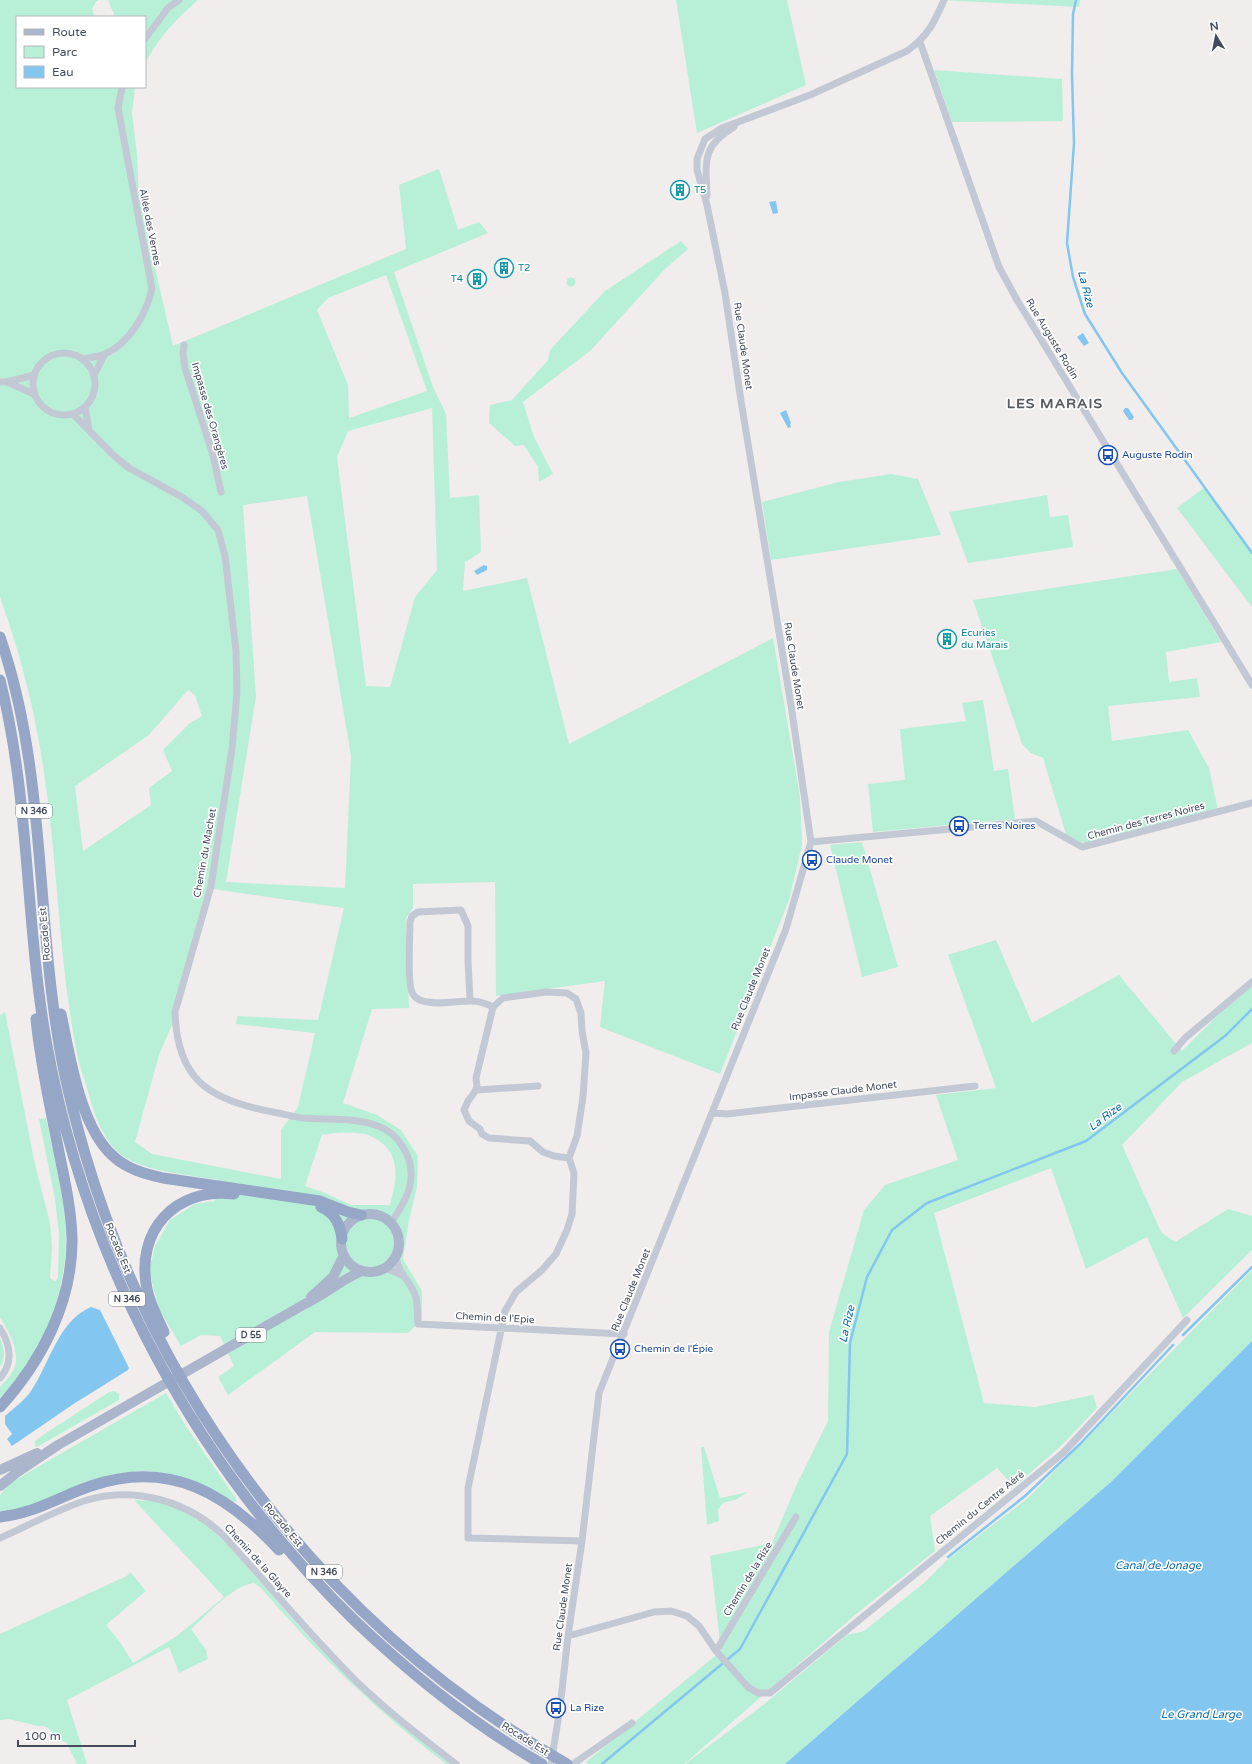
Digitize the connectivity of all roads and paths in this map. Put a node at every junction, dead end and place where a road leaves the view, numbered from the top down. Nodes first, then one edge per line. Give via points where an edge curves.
1 (179, 0) edge
2 (944, 0) edge
3 (146, 38) edge
4 (920, 42) junction
5 (122, 88) edge
6 (184, 345) dead end
7 (105, 354) junction
8 (83, 359) junction
9 (34, 375) junction
10 (94, 375) junction
11 (4, 382) edge
12 (34, 394) junction
13 (86, 407) junction
14 (73, 414) junction
15 (89, 430) junction
16 (221, 492) dead end
17 (0, 637) edge
18 (0, 680) edge
19 (1252, 685) edge
20 (1252, 803) edge
21 (811, 842) junction
22 (1252, 982) edge
23 (50, 988) junction
24 (39, 990) junction
25 (470, 1000) junction
26 (493, 1006) junction
27 (1174, 1051) dead end
28 (538, 1086) dead end
29 (975, 1086) dead end
30 (476, 1090) junction
31 (713, 1113) junction
32 (570, 1158) junction
33 (361, 1216) junction
34 (391, 1223) junction
35 (342, 1239) junction
36 (344, 1255) junction
37 (396, 1256) junction
38 (384, 1268) junction
39 (362, 1271) junction
40 (402, 1276) junction
41 (303, 1305) junction
42 (1187, 1320) dead end
43 (0, 1328) edge
44 (501, 1328) junction
45 (624, 1334) junction
46 (163, 1345) junction
47 (0, 1378) edge
48 (0, 1407) edge
49 (58, 1445) junction
50 (0, 1470) edge
51 (0, 1486) edge
52 (0, 1517) edge
53 (796, 1517) dead end
54 (0, 1538) edge
55 (582, 1541) junction
56 (304, 1569) junction
57 (568, 1636) junction
58 (718, 1653) junction
59 (632, 1723) dead end
60 (456, 1764) edge
61 (542, 1764) edge
62 (550, 1764) edge
63 (567, 1764) edge
64 (573, 1764) edge

1 - 3 street via 168,8
2 - 4 street, Rue Claude Monet via 935,21
4 - 19 street, Rue Auguste Rodin via 999,267
4 - 21 street, Rue Claude Monet via 907,51 856,75 744,120 723,134 710,147 706,161 707,205 725,293
5 - 7 street, Allée des Vernes via 118,108 152,289 146,309 138,323 126,339
6 - 16 street, Impasse des Orangères via 186,368 213,455
7 - 8 street, Allée des Vernes
7 - 10 street, Allée des Vernes
8 - 9 street via 70,353 54,354 45,358
8 - 10 street
9 - 11 street
9 - 12 street
10 - 13 street via 95,392
11 - 12 street
12 - 14 street via 39,402 54,414
13 - 14 street
13 - 15 street
14 - 15 street, Chemin du Machet
15 - 34 street, Chemin du Machet via 129,468 202,511 218,530 225,556 236,651 237,692 232,749 211,886 175,1012 178,1047 188,1069 204,1087 221,1098 248,1107 302,1118 348,1120 379,1126 394,1136 403,1145 409,1159 411,1176 407,1195
17 - 23 highway, Rocade Est / N 346 via 25,737 38,846
18 - 24 highway, Rocade Est / N 346 via 20,792
20 - 21 street, Chemin des Terres Noires via 1082,848 1036,821
21 - 31 street, Rue Claude Monet via 786,929
22 - 27 street via 1185,1038
23 - 33 highway via 59,1004 74,1072 88,1119 95,1136 114,1157 143,1173 163,1178 320,1201
23 - 46 highway, Rocade Est / N 346 via 67,1086 94,1185 130,1279
24 - 48 highway via 34,1002 39,1053 70,1211 72,1239 62,1300 51,1333 34,1364
24 - 56 highway, Rocade Est / N 346 via 48,1049 66,1129 95,1221 119,1281 161,1368 212,1451 264,1521
25 - 25 street via 430,1002 418,1000 412,993 410,922 412,916 418,912 461,910 468,926
25 - 26 street
26 - 30 street via 476,1078
26 - 32 street via 503,998 546,992 567,993 576,999 581,1013 586,1053 583,1098 577,1136
28 - 30 street
29 - 31 street, Impasse Claude Monet via 727,1114
30 - 32 street via 464,1110 469,1121 480,1129 482,1134 489,1138 530,1141 543,1152
31 - 45 street, Rue Claude Monet
32 - 44 street via 574,1173 572,1214 556,1254 516,1292 505,1311
33 - 34 main road via 377,1215
33 - 35 main road via 348,1224
34 - 37 main road via 399,1238
35 - 36 main road
35 - 46 highway via 341,1228 335,1217 329,1211 315,1205 230,1194 198,1197 175,1207 156,1225 145,1254 146,1289 164,1333
36 - 39 main road via 348,1262
36 - 41 main road, D 55 via 332,1277
37 - 38 main road
37 - 40 street, Chemin de l'Epie via 396,1263
38 - 39 main road via 370,1272
38 - 40 street
39 - 41 main road, D 55
40 - 44 street, Chemin de l'Epie via 409,1283 416,1298 418,1324
41 - 49 main road, D 55
42 - 58 street, Chemin du Centre Aéré via 1063,1454 770,1693 758,1693 748,1687
43 - 47 street via 8,1341 10,1359
44 - 45 street, Chemin de l'Epie
44 - 55 street via 468,1488 468,1538
45 - 55 street, Rue Claude Monet via 599,1393
46 - 63 highway, Rocade Est / N 346 via 188,1390 237,1466 278,1519 339,1589 386,1634 466,1699
49 - 50 main road, D 55
49 - 51 main road, D 55
52 - 56 highway via 34,1510 107,1481 142,1477 172,1480 199,1488 229,1504 259,1528 288,1560
53 - 58 street, Chemin de la Rize
54 - 60 street, Chemin de la Glayre via 78,1504 105,1497 148,1497 189,1510 222,1535 299,1622 355,1680
55 - 57 street, Rue Claude Monet
56 - 61 highway, Rocade Est / N 346 via 378,1643 414,1674 458,1709
57 - 58 street via 654,1612 671,1611 687,1616 699,1626
57 - 62 street, Rue Claude Monet via 560,1708
59 - 64 street

